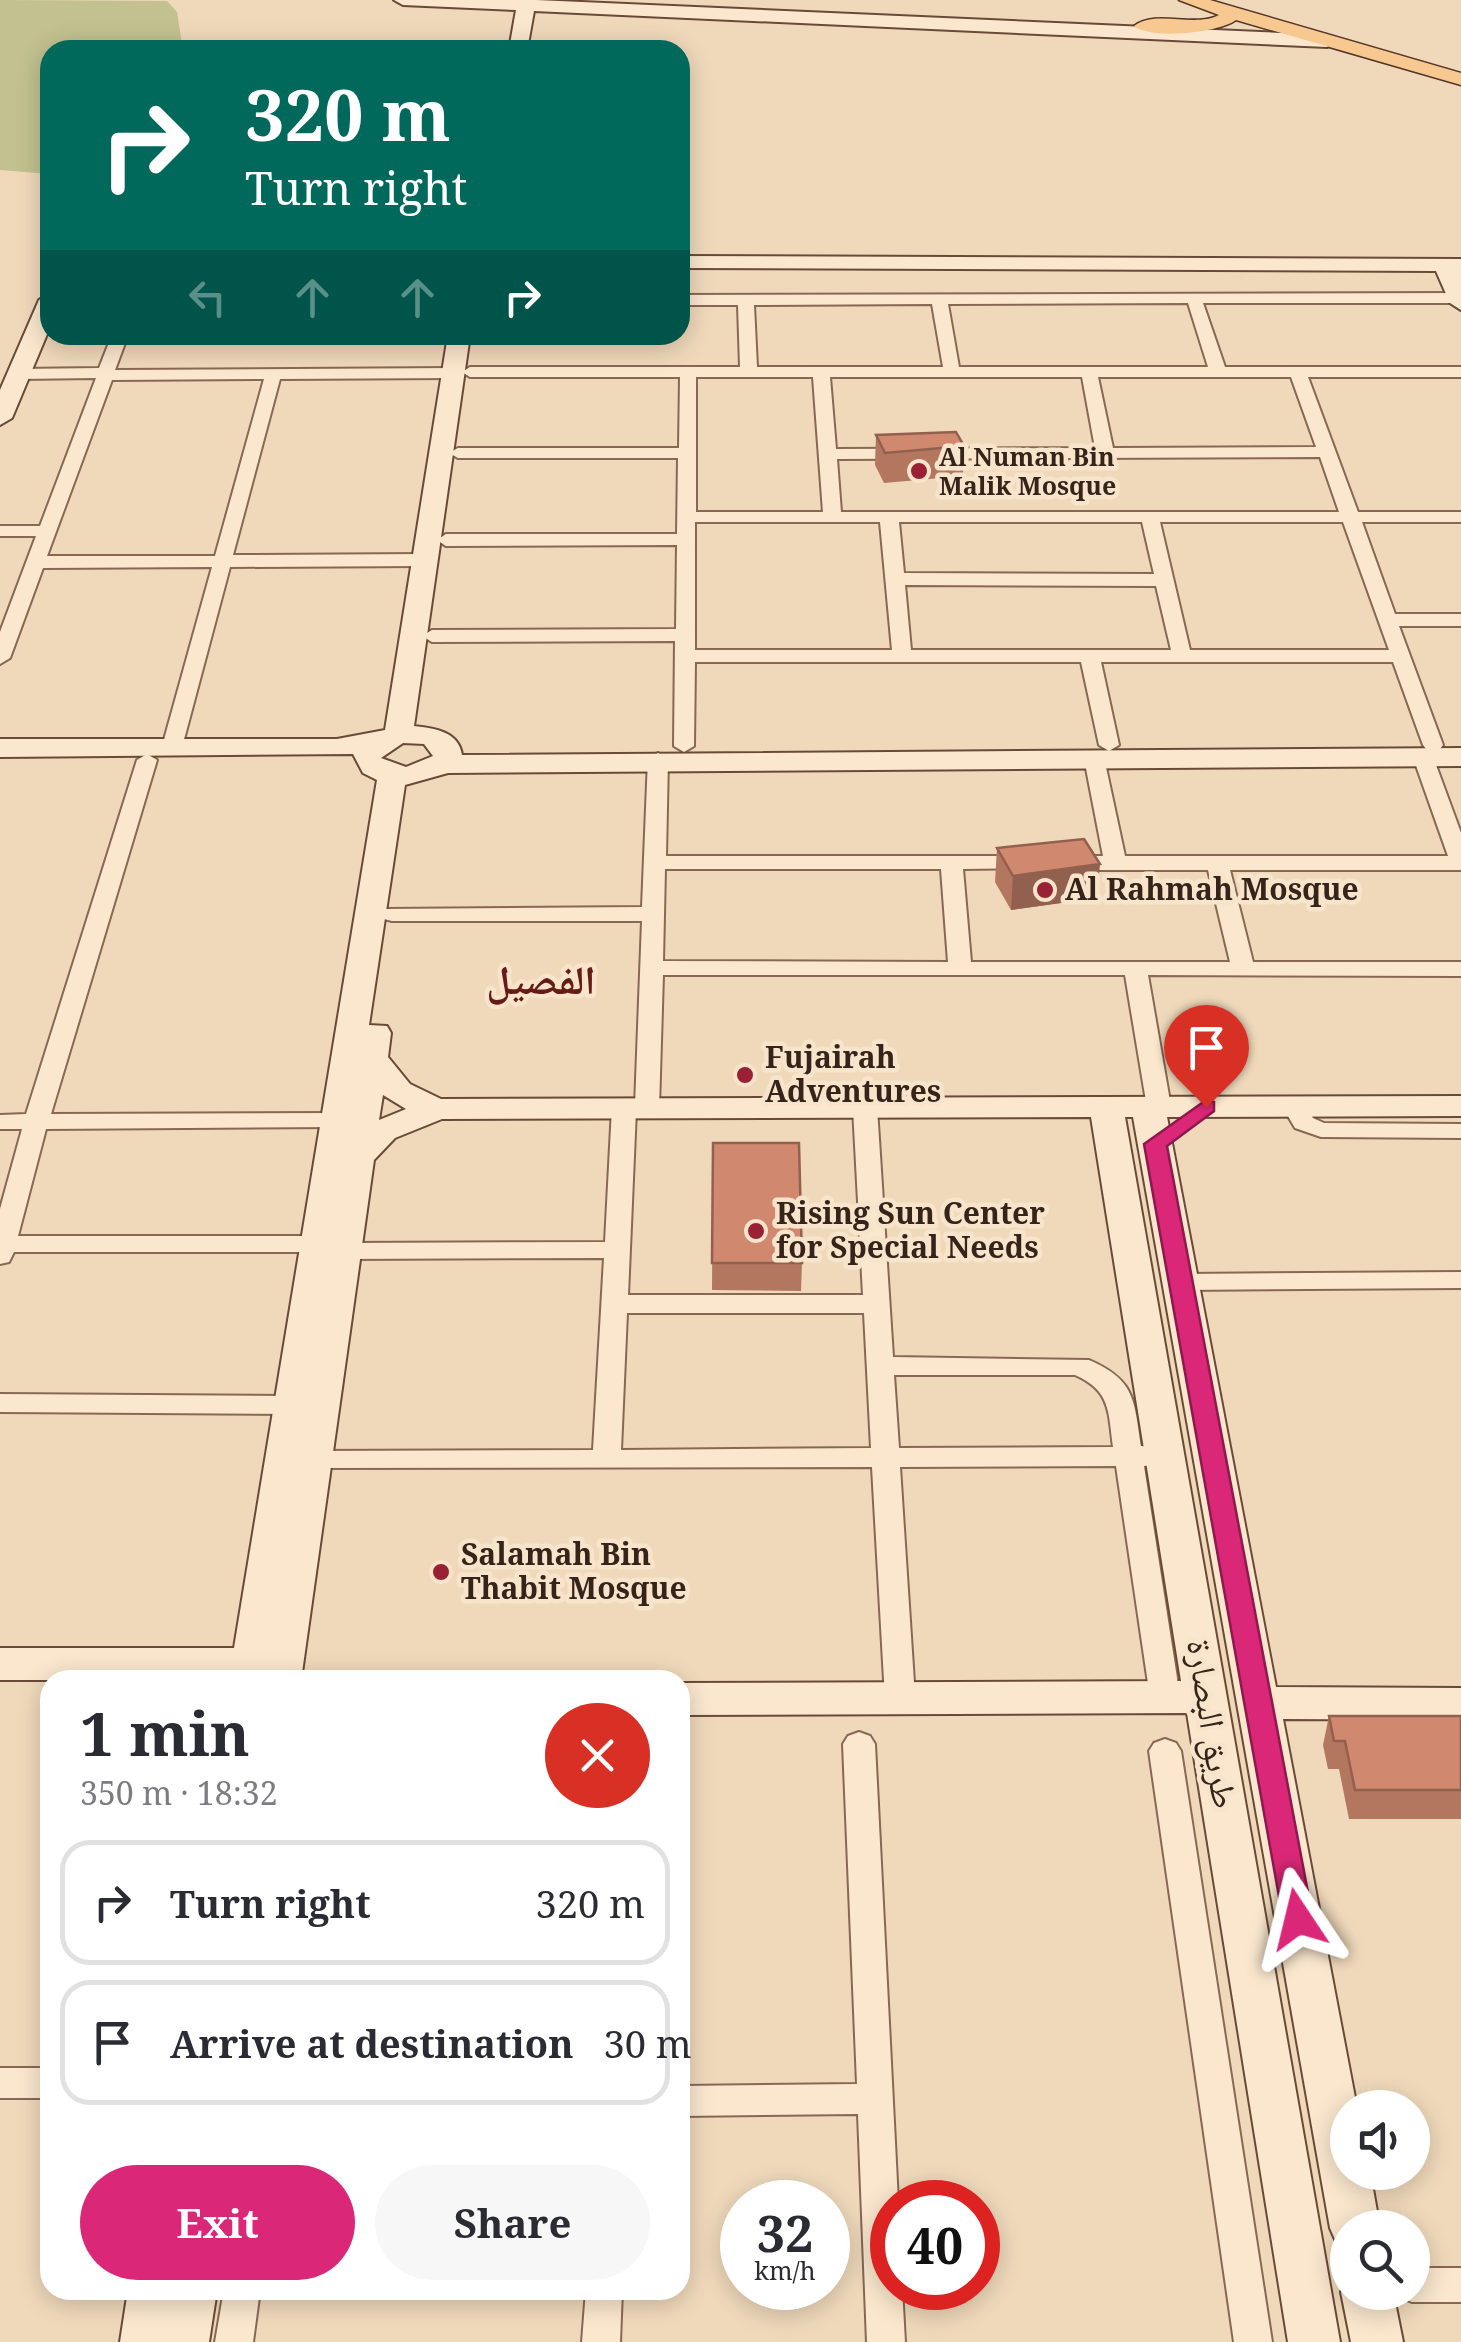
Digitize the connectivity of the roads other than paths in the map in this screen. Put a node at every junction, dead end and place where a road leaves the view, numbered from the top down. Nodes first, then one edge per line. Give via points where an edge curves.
1 (404, 0) edge
2 (560, 0) edge
3 (1190, 0) edge
4 (1223, 0) edge
5 (418, 1) edge
6 (517, 10) edge
7 (1144, 26) junction
8 (1321, 35) junction
9 (1258, 38) junction
10 (506, 40) edge
11 (518, 40) edge
12 (1398, 62) junction
13 (1461, 68) edge
14 (1461, 79) edge
15 (1211, 254) junction
16 (1336, 255) junction
17 (690, 259) edge
18 (690, 259) edge
19 (1455, 261) edge
20 (1147, 264) junction
21 (1271, 264) junction
22 (40, 295) edge
23 (1194, 298) junction
24 (939, 299) junction
25 (690, 300) edge
26 (746, 300) junction
27 (1460, 300) edge
28 (40, 318) edge
29 (116, 345) edge
30 (461, 345) edge
31 (471, 345) edge
32 (462, 372) junction
33 (749, 372) junction
34 (952, 372) junction
35 (1088, 372) junction
36 (1218, 372) junction
37 (1298, 372) junction
38 (1461, 372) edge
39 (688, 373) junction
40 (821, 373) junction
41 (10, 374) edge
42 (106, 374) junction
43 (274, 375) junction
44 (0, 418) edge
45 (1105, 452) junction
46 (1327, 452) junction
47 (458, 453) junction
48 (687, 453) junction
49 (829, 454) junction
50 (686, 517) junction
51 (1150, 517) junction
52 (1350, 517) junction
53 (1461, 517) edge
54 (833, 518) junction
55 (889, 518) junction
56 (0, 531) edge
57 (48, 531) junction
58 (686, 539) junction
59 (446, 540) junction
60 (224, 560) junction
61 (424, 560) junction
62 (36, 562) junction
63 (894, 579) junction
64 (1165, 580) junction
65 (1388, 620) junction
66 (1461, 620) edge
67 (432, 636) junction
68 (685, 646) junction
69 (902, 656) junction
70 (1090, 656) junction
71 (1182, 656) junction
72 (1400, 656) junction
73 (0, 658) edge
74 (0, 748) edge
75 (1439, 749) edge
76 (671, 752) junction
77 (1102, 752) junction
78 (160, 754) junction
79 (407, 754) junction
80 (1461, 757) edge
81 (0, 760) edge
82 (655, 862) junction
83 (950, 862) junction
84 (1115, 863) junction
85 (1217, 863) junction
86 (1461, 863) edge
87 (392, 914) junction
88 (654, 914) junction
89 (652, 968) junction
90 (960, 968) junction
91 (1135, 969) junction
92 (1243, 969) junction
93 (1461, 969) edge
94 (372, 1056) junction
95 (635, 1108) junction
96 (866, 1108) junction
97 (437, 1109) junction
98 (1454, 1118) edge
99 (337, 1120) junction
100 (0, 1122) edge
101 (36, 1122) junction
102 (1136, 1122) junction
103 (357, 1156) junction
104 (331, 1247) junction
105 (1, 1248) edge
106 (618, 1250) junction
107 (1461, 1280) edge
108 (1180, 1282) junction
109 (616, 1304) junction
110 (877, 1304) junction
111 (880, 1366) junction
112 (0, 1402) edge
113 (293, 1405) junction
114 (1148, 1456) junction
115 (886, 1458) junction
116 (607, 1459) junction
117 (310, 1460) junction
118 (0, 1664) edge
119 (142, 1670) edge
120 (262, 1670) edge
121 (262, 1670) edge
122 (1208, 1696) junction
123 (1165, 1697) junction
124 (900, 1698) junction
125 (690, 1699) edge
126 (1258, 1703) junction
127 (1461, 1704) edge
128 (859, 1744) dead end
129 (1165, 1751) dead end
130 (0, 2083) edge
131 (40, 2083) edge
132 (875, 2099) junction
133 (690, 2101) edge
134 (1352, 2210) edge
135 (1461, 2284) edge
136 (1430, 2285) edge
137 (152, 2300) edge
138 (189, 2300) edge
139 (240, 2300) edge
140 (603, 2300) edge
141 (1371, 2310) edge
142 (146, 2342) edge
143 (183, 2342) edge
144 (234, 2342) edge
145 (601, 2342) edge
146 (886, 2342) edge
147 (1254, 2342) edge
148 (1314, 2342) edge
149 (1376, 2342) edge

1 - 5 street
2 - 7 street
3 - 7 main road via 1227,20 1207,27
3 - 8 main road
4 - 8 main road
5 - 6 street
6 - 9 street
6 - 10 street
6 - 11 street
7 - 8 street
8 - 9 street
8 - 12 main road
8 - 13 main road
9 - 12 main road
12 - 14 main road
15 - 16 street
15 - 17 street
15 - 20 street via 1220,260
16 - 19 street
16 - 21 street via 1266,260
18 - 20 street
19 - 21 street
19 - 27 street
20 - 21 street
22 - 41 street
23 - 24 street
23 - 27 street
23 - 36 street
24 - 26 street
24 - 34 street
25 - 26 street
26 - 33 street
28 - 41 street
29 - 42 street
30 - 32 street
31 - 32 street
32 - 39 street
32 - 43 street
32 - 47 street
32 - 61 street
33 - 39 street
33 - 40 street
34 - 35 street
34 - 40 street
35 - 36 street
35 - 45 street
36 - 37 street
37 - 38 street
37 - 46 street
39 - 48 street
40 - 49 street
41 - 42 street
41 - 44 street
42 - 43 street
42 - 57 street
43 - 60 street
45 - 46 street
45 - 49 street
46 - 52 street
47 - 48 street
47 - 59 street
48 - 50 street
49 - 54 street
50 - 54 street
50 - 58 street
51 - 52 street
51 - 55 street
51 - 64 street
52 - 53 street
52 - 65 street
54 - 55 street
55 - 63 street
56 - 57 street
57 - 62 street
58 - 59 street
58 - 68 street
59 - 67 street
60 - 61 street
60 - 62 street
60 - 78 street
61 - 79 street
62 - 73 street
63 - 64 street
63 - 69 street
64 - 71 street
65 - 66 street
65 - 72 street
67 - 68 street
67 - 79 street
68 - 69 street
68 - 76 street
69 - 70 street
70 - 71 street
70 - 77 street
71 - 72 street
72 - 75 street
74 - 78 street
75 - 77 street
75 - 80 street
75 - 86 street
76 - 77 street
76 - 79 street
76 - 82 street
77 - 84 street
78 - 79 street
78 - 81 street
78 - 101 street
79 - 87 street
79 - 99 street
82 - 83 street
82 - 88 street
83 - 84 street
83 - 90 street
84 - 85 street
85 - 86 street
85 - 92 street
87 - 88 street
87 - 94 street
88 - 89 street
89 - 90 street
89 - 95 street
90 - 91 street
91 - 92 street
91 - 102 street
92 - 93 street
94 - 97 street via 380,1078 401,1096
94 - 103 street
95 - 96 street
95 - 97 street
95 - 106 street
96 - 102 street via 1036,1108
96 - 110 street
97 - 103 street via 383,1130
98 - 102 street via 1206,1107
99 - 101 street
99 - 104 street
100 - 101 street
101 - 105 street
102 - 108 street, طريق البصارة
102 - 114 street, طريق البصارة
103 - 104 street
104 - 105 street
104 - 106 street
104 - 113 street
104 - 117 street
106 - 109 street
107 - 108 street
108 - 126 street, طريق البصارة
109 - 110 street
109 - 116 street
110 - 111 street
111 - 114 street via 1090,1367 1115,1389
111 - 115 street
112 - 113 street
113 - 120 street
114 - 115 street
114 - 122 street, طريق البصارة
114 - 123 street
115 - 116 street
115 - 124 street
116 - 117 street
117 - 121 street
118 - 119 street
122 - 123 street
122 - 148 street, طريق البصارة
123 - 124 street
124 - 125 street
126 - 127 street
126 - 134 street, طريق البصارة
128 - 132 street
129 - 147 street
130 - 131 street
132 - 133 street
132 - 146 street
135 - 136 street
137 - 142 street
138 - 143 street
139 - 144 street
140 - 145 street
141 - 149 street

